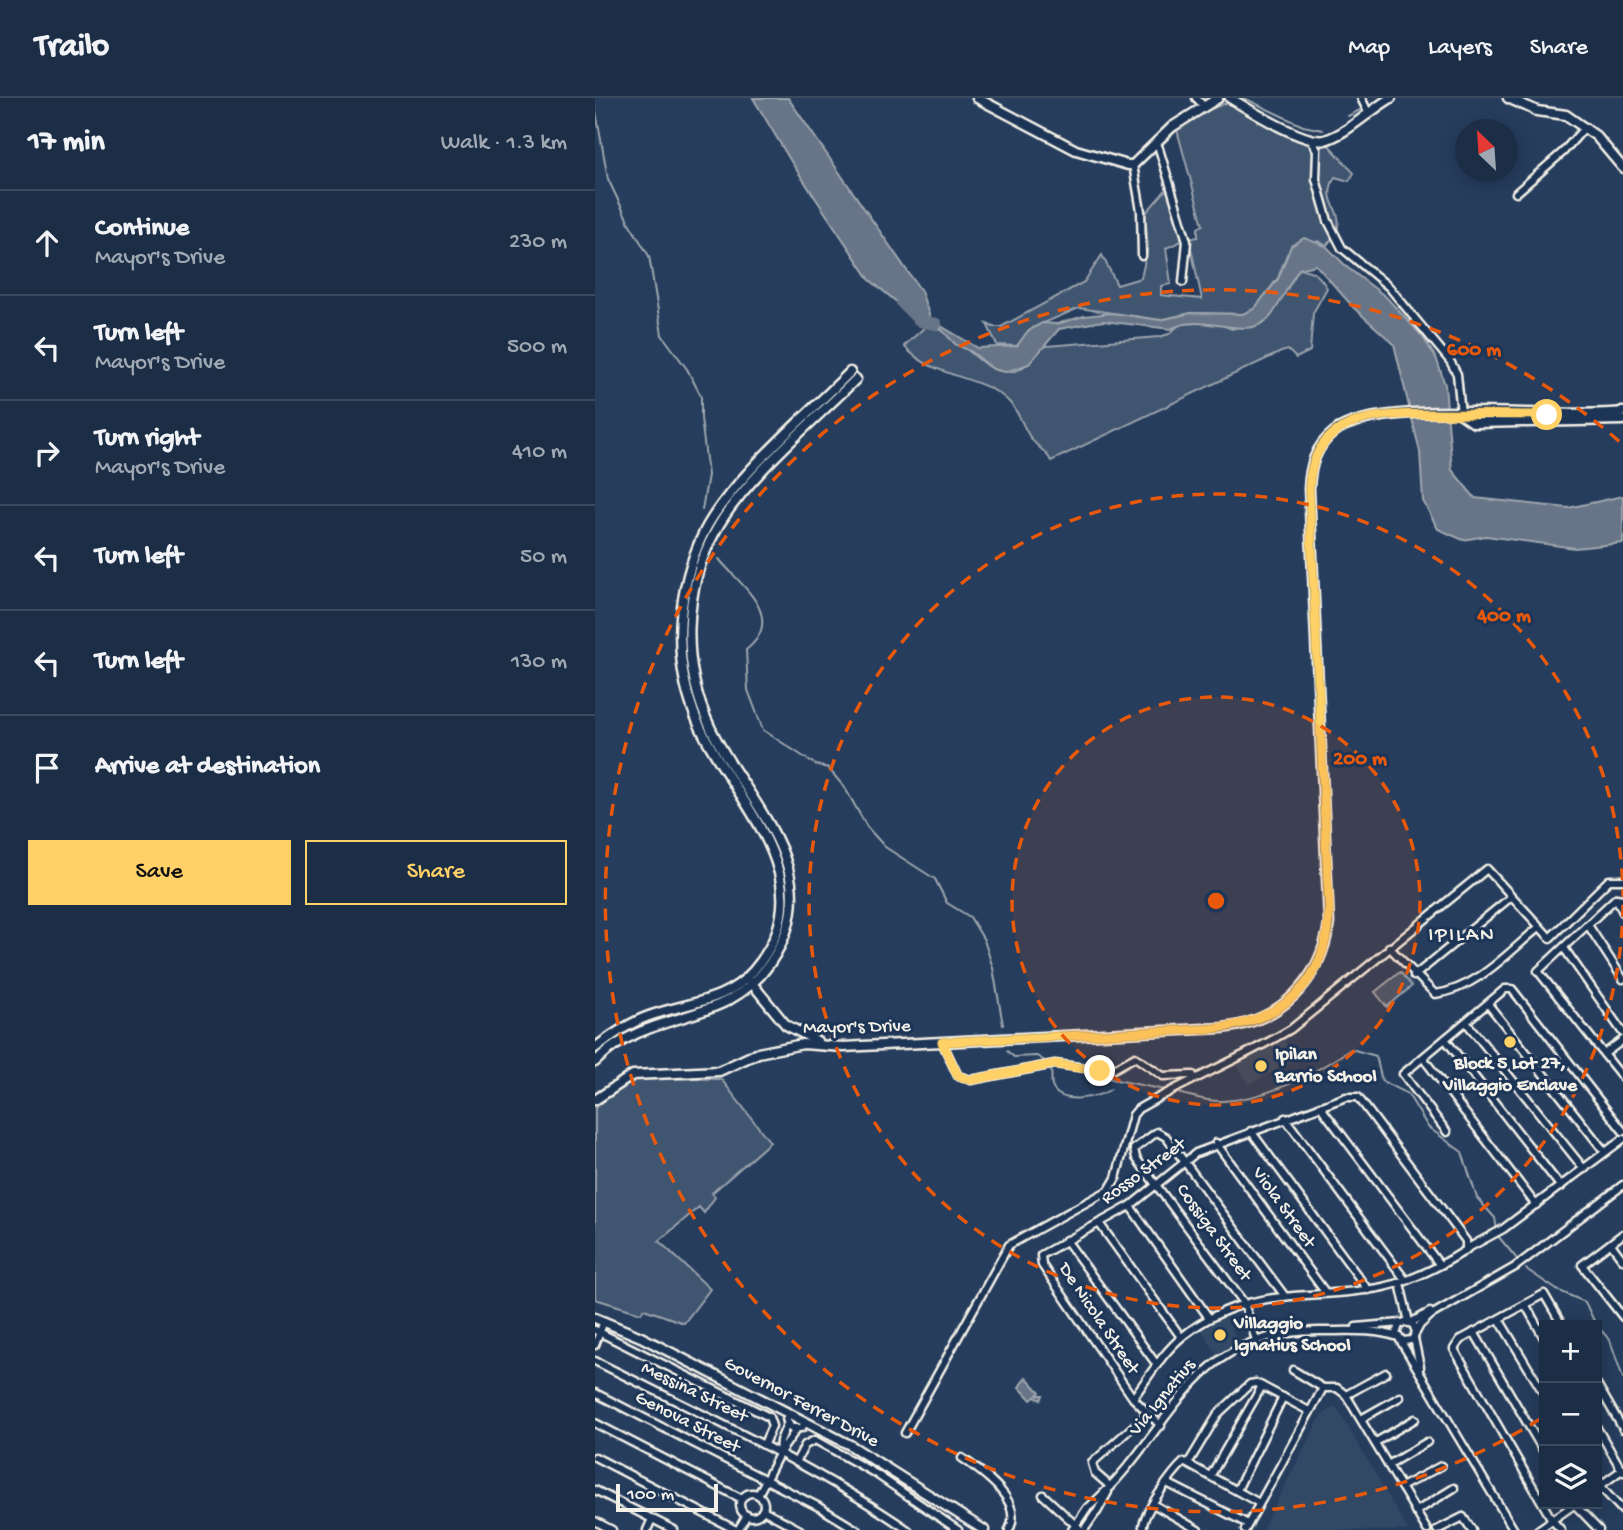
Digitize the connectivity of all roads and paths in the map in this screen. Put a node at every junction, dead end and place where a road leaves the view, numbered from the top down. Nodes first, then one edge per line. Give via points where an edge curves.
1 (977, 98) edge
2 (1196, 98) edge
3 (1218, 98) edge
4 (1230, 98) edge
5 (1361, 98) edge
6 (1391, 98) edge
7 (1508, 98) edge
8 (1525, 101) edge
9 (1203, 105) junction
10 (1368, 112) junction
11 (1585, 127) junction
12 (1310, 138) junction
13 (1157, 142) junction
14 (1133, 165) junction
15 (1623, 168) edge
16 (1516, 193) dead end
17 (1142, 256) dead end
18 (1183, 282) dead end
19 (853, 376) dead end
20 (1623, 412) edge
21 (1458, 414) junction
22 (1606, 418) junction
23 (1623, 420) edge
24 (1623, 880) edge
25 (1511, 897) junction
26 (1620, 899) edge
27 (1623, 912) edge
28 (1588, 925) junction
29 (1538, 928) junction
30 (1389, 947) junction
31 (1564, 947) junction
32 (1414, 976) junction
33 (1623, 979) edge
34 (749, 980) junction
35 (1488, 1004) junction
36 (1466, 1022) junction
37 (1623, 1032) edge
38 (1445, 1039) junction
39 (1623, 1040) edge
40 (942, 1042) junction
41 (823, 1044) junction
42 (595, 1048) edge
43 (1604, 1055) junction
44 (1423, 1058) junction
45 (595, 1062) edge
46 (1198, 1074) junction
47 (1623, 1078) edge
48 (595, 1100) edge
49 (1320, 1106) junction
50 (1285, 1118) junction
51 (1251, 1131) junction
52 (1623, 1131) edge
53 (1447, 1132) dead end
54 (1623, 1139) edge
55 (1216, 1143) junction
56 (1605, 1153) junction
57 (1184, 1161) junction
58 (1584, 1169) junction
59 (1158, 1184) junction
60 (1623, 1185) edge
61 (1561, 1186) junction
62 (1536, 1205) junction
63 (1130, 1206) junction
64 (1099, 1223) junction
65 (1623, 1234) edge
66 (1066, 1240) junction
67 (1611, 1244) junction
68 (1468, 1248) junction
69 (1040, 1258) joint
70 (1623, 1260) edge
71 (1439, 1264) junction
72 (1403, 1282) junction
73 (1368, 1290) junction
74 (1325, 1292) junction
75 (1284, 1295) junction
76 (1454, 1301) junction
77 (1244, 1303) junction
78 (1525, 1304) junction
79 (1623, 1317) edge
80 (1209, 1318) junction
81 (599, 1319) edge
82 (1499, 1319) junction
83 (1559, 1320) edge
84 (1406, 1323) junction
85 (1539, 1329) edge
86 (597, 1331) edge
87 (1333, 1331) junction
88 (1475, 1332) junction
89 (1415, 1335) junction
90 (1181, 1337) junction
91 (1399, 1339) junction
92 (1256, 1340) junction
93 (595, 1345) edge
94 (595, 1361) edge
95 (1157, 1365) junction
96 (1293, 1370) dead end
97 (1387, 1373) dead end
98 (1425, 1378) junction
99 (1262, 1386) junction
100 (1539, 1386) edge
101 (1323, 1388) junction
102 (595, 1393) edge
103 (1602, 1393) edge
104 (1346, 1395) junction
105 (1283, 1397) junction
106 (1400, 1397) dead end
107 (1133, 1398) junction
108 (1309, 1411) junction
109 (789, 1414) junction
110 (1147, 1414) junction
111 (1361, 1419) junction
112 (1415, 1419) dead end
113 (805, 1422) junction
114 (595, 1423) edge
115 (787, 1424) junction
116 (1161, 1426) junction
117 (1623, 1429) edge
118 (796, 1430) junction
119 (905, 1433) dead end
120 (1602, 1436) edge
121 (1376, 1442) junction
122 (1427, 1442) dead end
123 (764, 1444) junction
124 (1541, 1446) edge
125 (779, 1454) junction
126 (595, 1457) edge
127 (962, 1458) dead end
128 (796, 1462) junction
129 (1189, 1462) junction
130 (1388, 1465) junction
131 (1441, 1465) dead end
132 (1623, 1470) edge
133 (1211, 1475) junction
134 (765, 1480) junction
135 (1167, 1483) junction
136 (1602, 1483) edge
137 (1111, 1487) junction
138 (1401, 1487) junction
139 (1454, 1488) dead end
140 (595, 1490) edge
141 (1237, 1490) junction
142 (1602, 1491) edge
143 (758, 1494) junction
144 (1043, 1495) dead end
145 (742, 1499) junction
146 (1259, 1503) junction
147 (1153, 1504) junction
148 (1567, 1509) edge
149 (1579, 1509) edge
150 (763, 1510) junction
151 (1623, 1511) edge
152 (1415, 1512) junction
153 (747, 1515) junction
154 (652, 1519) junction
155 (1552, 1520) junction
156 (595, 1521) edge
157 (1247, 1527) edge
158 (1078, 1529) edge
159 (1440, 1529) edge
160 (613, 1530) edge
161 (647, 1530) edge
162 (674, 1530) edge
163 (737, 1530) edge
164 (800, 1530) edge
165 (857, 1530) edge
166 (908, 1530) edge
167 (958, 1530) edge
168 (984, 1530) edge
169 (1009, 1530) edge
170 (1143, 1530) edge
171 (1198, 1530) edge
172 (1427, 1530) edge
173 (1472, 1530) edge
174 (1514, 1530) edge
175 (1538, 1530) edge
176 (1561, 1530) edge
177 (1599, 1530) edge

1 - 14 street via 1070,148
2 - 9 street
3 - 9 street
4 - 12 street
5 - 10 street
6 - 10 street
7 - 8 street
8 - 11 street via 1537,111 1557,112
9 - 13 street
10 - 12 street via 1325,140
11 - 15 street
11 - 16 street
12 - 21 street via 1317,150 1316,179 1328,221 1342,248 1389,287 1450,361 1457,374
13 - 14 street
13 - 18 street via 1187,241
14 - 17 street
19 - 34 street via 731,508 709,544 694,591 690,648 699,699 716,740 776,834 790,879 790,907 782,940 771,962
20 - 22 street, Mayor's Drive
21 - 22 street, Mayor's Drive
21 - 40 street, Mayor's Drive via 1394,414 1357,421 1333,433 1315,455 1310,471 1329,916 1322,953 1306,982 1275,1011 1234,1027
22 - 23 street, Mayor's Drive
24 - 29 street via 1609,880 1550,938
25 - 29 street
25 - 30 street via 1487,869
25 - 32 street
26 - 27 street
26 - 28 street
28 - 31 street
28 - 33 street
29 - 32 street via 1482,975 1448,992 1431,993
30 - 32 street
30 - 46 street via 1291,1029
31 - 37 street
31 - 43 street via 1538,971
34 - 41 street via 786,1024
34 - 42 street via 707,1001 636,1022
34 - 45 street via 734,998 630,1035
35 - 36 street
35 - 52 street via 1512,989
35 - 56 street
36 - 38 street
36 - 58 street
38 - 44 street
38 - 61 street
39 - 43 street
40 - 41 street, Mayor's Drive
40 - 46 street via 958,1076 971,1080 1055,1064 1109,1071 1135,1057 1163,1076
41 - 48 street, Mayor's Drive via 771,1049 719,1071 633,1075
43 - 47 street
44 - 53 street via 1403,1074
44 - 62 street
46 - 119 street via 1133,1115 1109,1190 1009,1245
49 - 50 street, Rosso Street
49 - 68 street, Rosso Street via 1358,1097
49 - 71 street
50 - 51 street, Rosso Street
50 - 72 street
51 - 55 street, Rosso Street
51 - 73 street
54 - 56 street
55 - 57 street, Rosso Street
55 - 74 street, Viola Street
56 - 58 street
57 - 59 street, Rosso Street
57 - 59 street, Cossiga Street via 1160,1132 1138,1144 1134,1155
57 - 75 street
58 - 61 street
59 - 63 street, Rosso Street
59 - 77 street, Cossiga Street
60 - 76 street, Via Ignatius via 1515,1267
61 - 62 street
62 - 68 street
63 - 64 street, Rosso Street
63 - 80 street
64 - 66 street, Rosso Street
64 - 90 street
65 - 67 street
66 - 69 street, Rosso Street
66 - 95 street
67 - 70 street
67 - 79 street via 1582,1265
68 - 71 street
69 - 107 street, De Nicola Street
71 - 72 street
72 - 73 street
72 - 84 street
73 - 74 street
74 - 75 street
75 - 77 street
76 - 84 street, Via Ignatius
76 - 89 street, Via Ignatius via 1425,1320
77 - 80 street
77 - 92 street, Cossiga Street
78 - 82 street
78 - 83 street via 1544,1294
78 - 85 street
80 - 90 street
81 - 86 street
81 - 109 street, Governor Ferrer Drive
82 - 88 street
82 - 100 street
84 - 87 street, Via Ignatius
84 - 89 street
84 - 91 street via 1396,1331
86 - 93 street
86 - 123 street via 769,1417 772,1426
87 - 91 street, Via Ignatius via 1376,1331
87 - 92 street, Via Ignatius
88 - 124 street
88 - 155 street via 1455,1345 1456,1353
89 - 91 street, Via Ignatius via 1409,1342
89 - 98 street via 1415,1354
90 - 95 street
91 - 98 street
92 - 116 street, Via Ignatius via 1237,1346 1210,1365
94 - 123 street, Messina Street
95 - 107 street
96 - 101 street
97 - 104 street
98 - 174 street
99 - 105 street
99 - 129 street via 1250,1384 1218,1414
99 - 133 street
101 - 104 street via 1337,1388
101 - 108 street
102 - 134 street, Genova Street
103 - 117 street
104 - 111 street
105 - 108 street
105 - 141 street
106 - 111 street
107 - 110 street, De Nicola Street
108 - 146 street
109 - 113 street, Governor Ferrer Drive
109 - 115 street
110 - 116 street, De Nicola Street
110 - 137 street via 1092,1463 1095,1473
111 - 121 street
112 - 121 street
113 - 118 street
113 - 168 street, Governor Ferrer Drive via 889,1467
114 - 145 street
115 - 118 street
115 - 125 street
116 - 137 street, Via Ignatius
118 - 125 street
120 - 132 street
121 - 130 street
122 - 130 street
123 - 125 street, Messina Street
125 - 128 street, Messina Street
125 - 134 street
126 - 163 street
127 - 169 street via 997,1485 1012,1516
128 - 166 street, Messina Street
128 - 167 street via 805,1445 815,1440 876,1474
129 - 133 street
129 - 135 street via 1182,1463
130 - 138 street
131 - 138 street
132 - 136 street
133 - 141 street
134 - 143 street
134 - 165 street, Genova Street
135 - 147 street
135 - 157 street
137 - 158 street, Via Ignatius via 1096,1513
137 - 158 street, Via Ignatius via 1089,1507
138 - 152 street
139 - 152 street
140 - 154 street
141 - 146 street
142 - 151 street
143 - 145 street via 749,1493
143 - 150 street
144 - 158 street
145 - 153 street via 741,1508
146 - 157 street
147 - 170 street
147 - 171 street
148 - 155 street
149 - 177 street
150 - 153 street via 756,1516
150 - 164 street
152 - 172 street
153 - 163 street
154 - 161 street
154 - 162 street
155 - 175 street
155 - 176 street
156 - 160 street
159 - 173 street via 1463,1517

